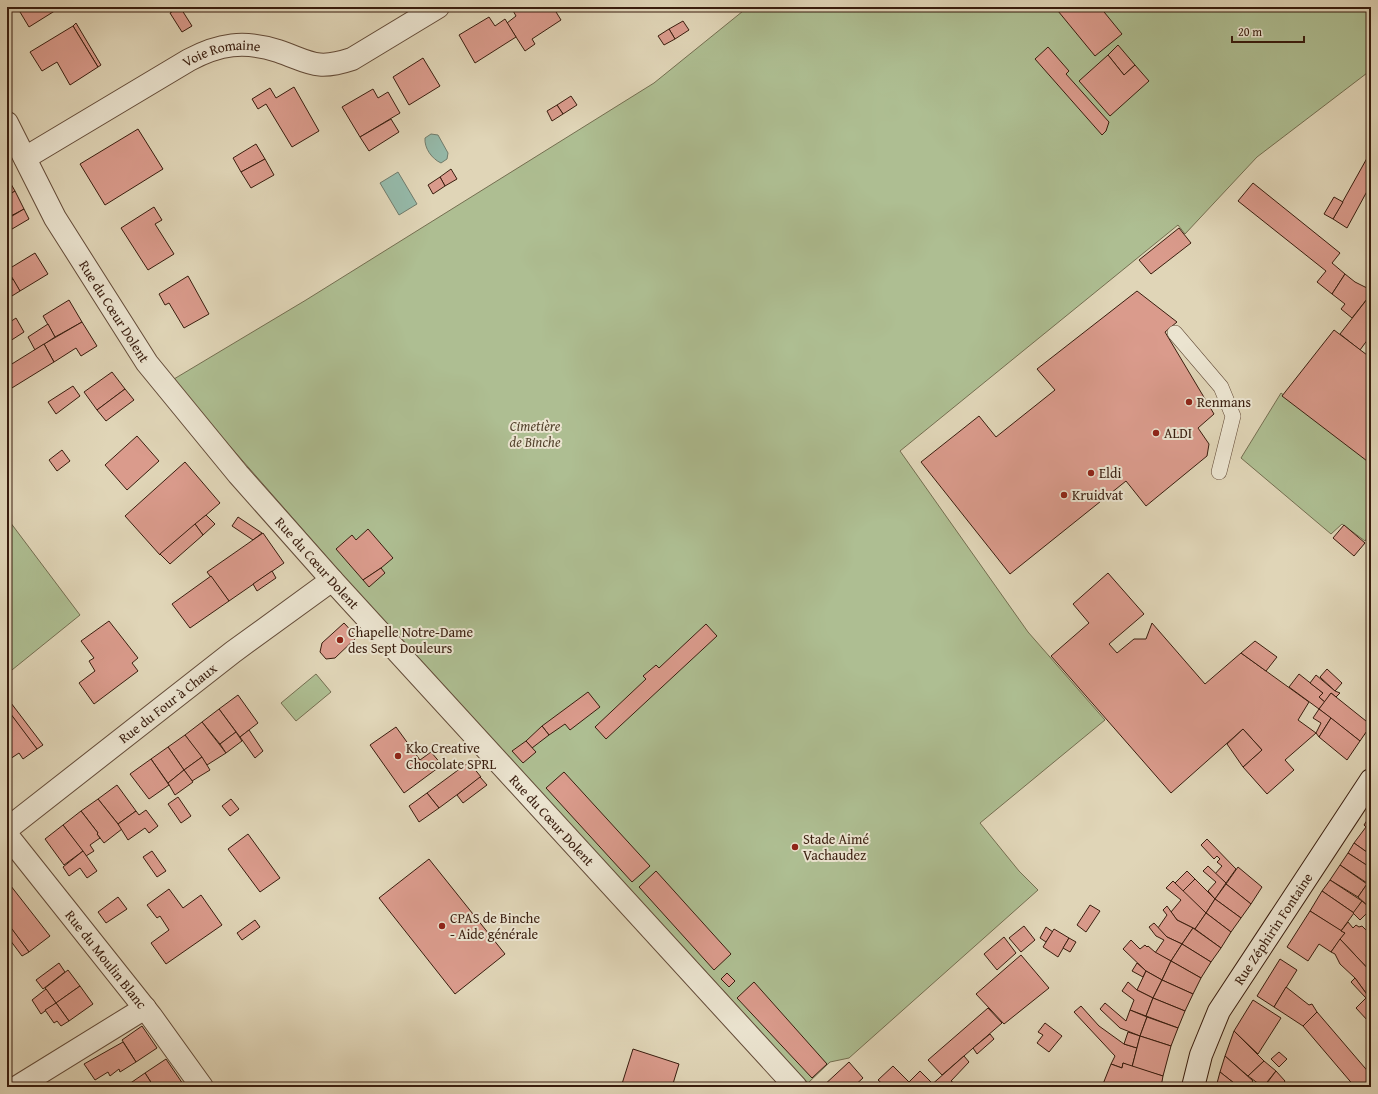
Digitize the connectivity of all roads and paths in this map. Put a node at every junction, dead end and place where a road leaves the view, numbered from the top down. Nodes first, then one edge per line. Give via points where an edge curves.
1 (430, 9) edge
2 (7, 123) edge
3 (25, 158) junction
4 (1175, 333) dead end
5 (1219, 472) dead end
6 (332, 580) junction
7 (1371, 780) edge
8 (7, 829) edge
9 (7, 835) edge
10 (144, 1008) junction
11 (17, 1087) edge
12 (202, 1087) edge
13 (796, 1087) edge
14 (1193, 1087) edge

1 - 3 street, Voie Romaine via 352,59 340,63 313,65 278,51 255,46 227,45 215,48 189,60
2 - 3 street, Rue du Cœur Dolent
3 - 6 street, Rue du Cœur Dolent via 55,218 147,363 238,474
4 - 5 lane via 1221,387 1233,416
6 - 8 street, Rue du Four à Chaux via 233,652
6 - 13 street, Rue du Cœur Dolent
7 - 14 street, Rue Zéphirin Fontaine via 1219,1011 1201,1055
9 - 10 street, Rue du Moulin Blanc
10 - 11 street
10 - 12 street, Rue du Moulin Blanc

